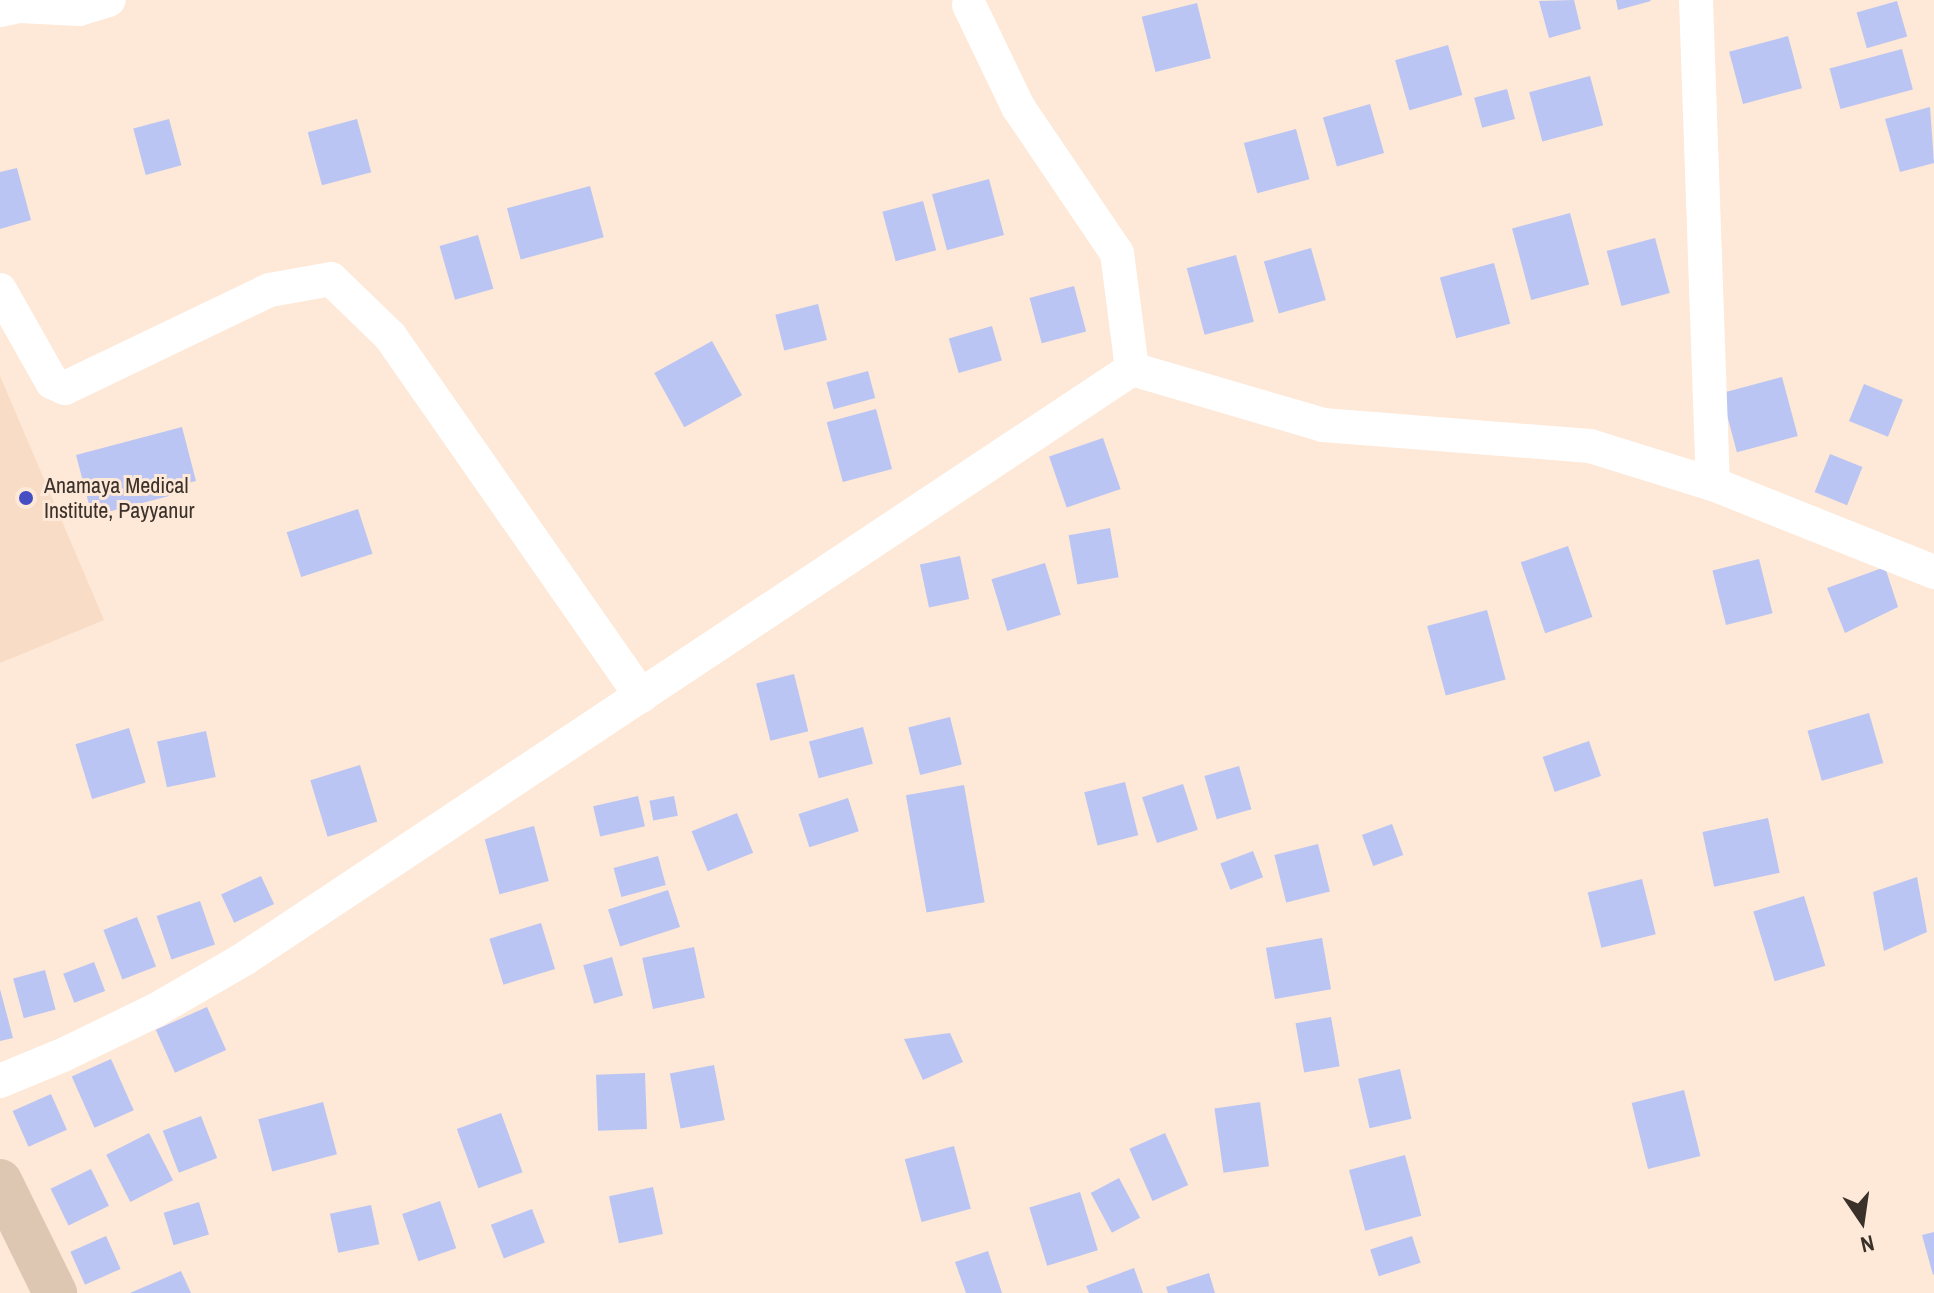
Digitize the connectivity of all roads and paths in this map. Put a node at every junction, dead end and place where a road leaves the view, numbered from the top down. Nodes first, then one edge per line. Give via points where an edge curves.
1 (109, 0) edge
2 (1696, 0) edge
3 (969, 5) dead end
4 (0, 10) edge
5 (0, 290) edge
6 (1132, 369) junction
7 (1713, 484) junction
8 (1934, 572) edge
9 (641, 696) junction
10 (0, 1081) edge
11 (0, 1181) edge
12 (55, 1293) edge

1 - 4 street via 79,9
2 - 7 street
3 - 6 street via 1018,107 1117,253
5 - 9 street via 52,382 65,388 270,290 331,279 390,336
6 - 7 street via 1323,425 1590,446
6 - 9 street
7 - 8 street
9 - 10 street via 244,959 156,1010
11 - 12 main road

